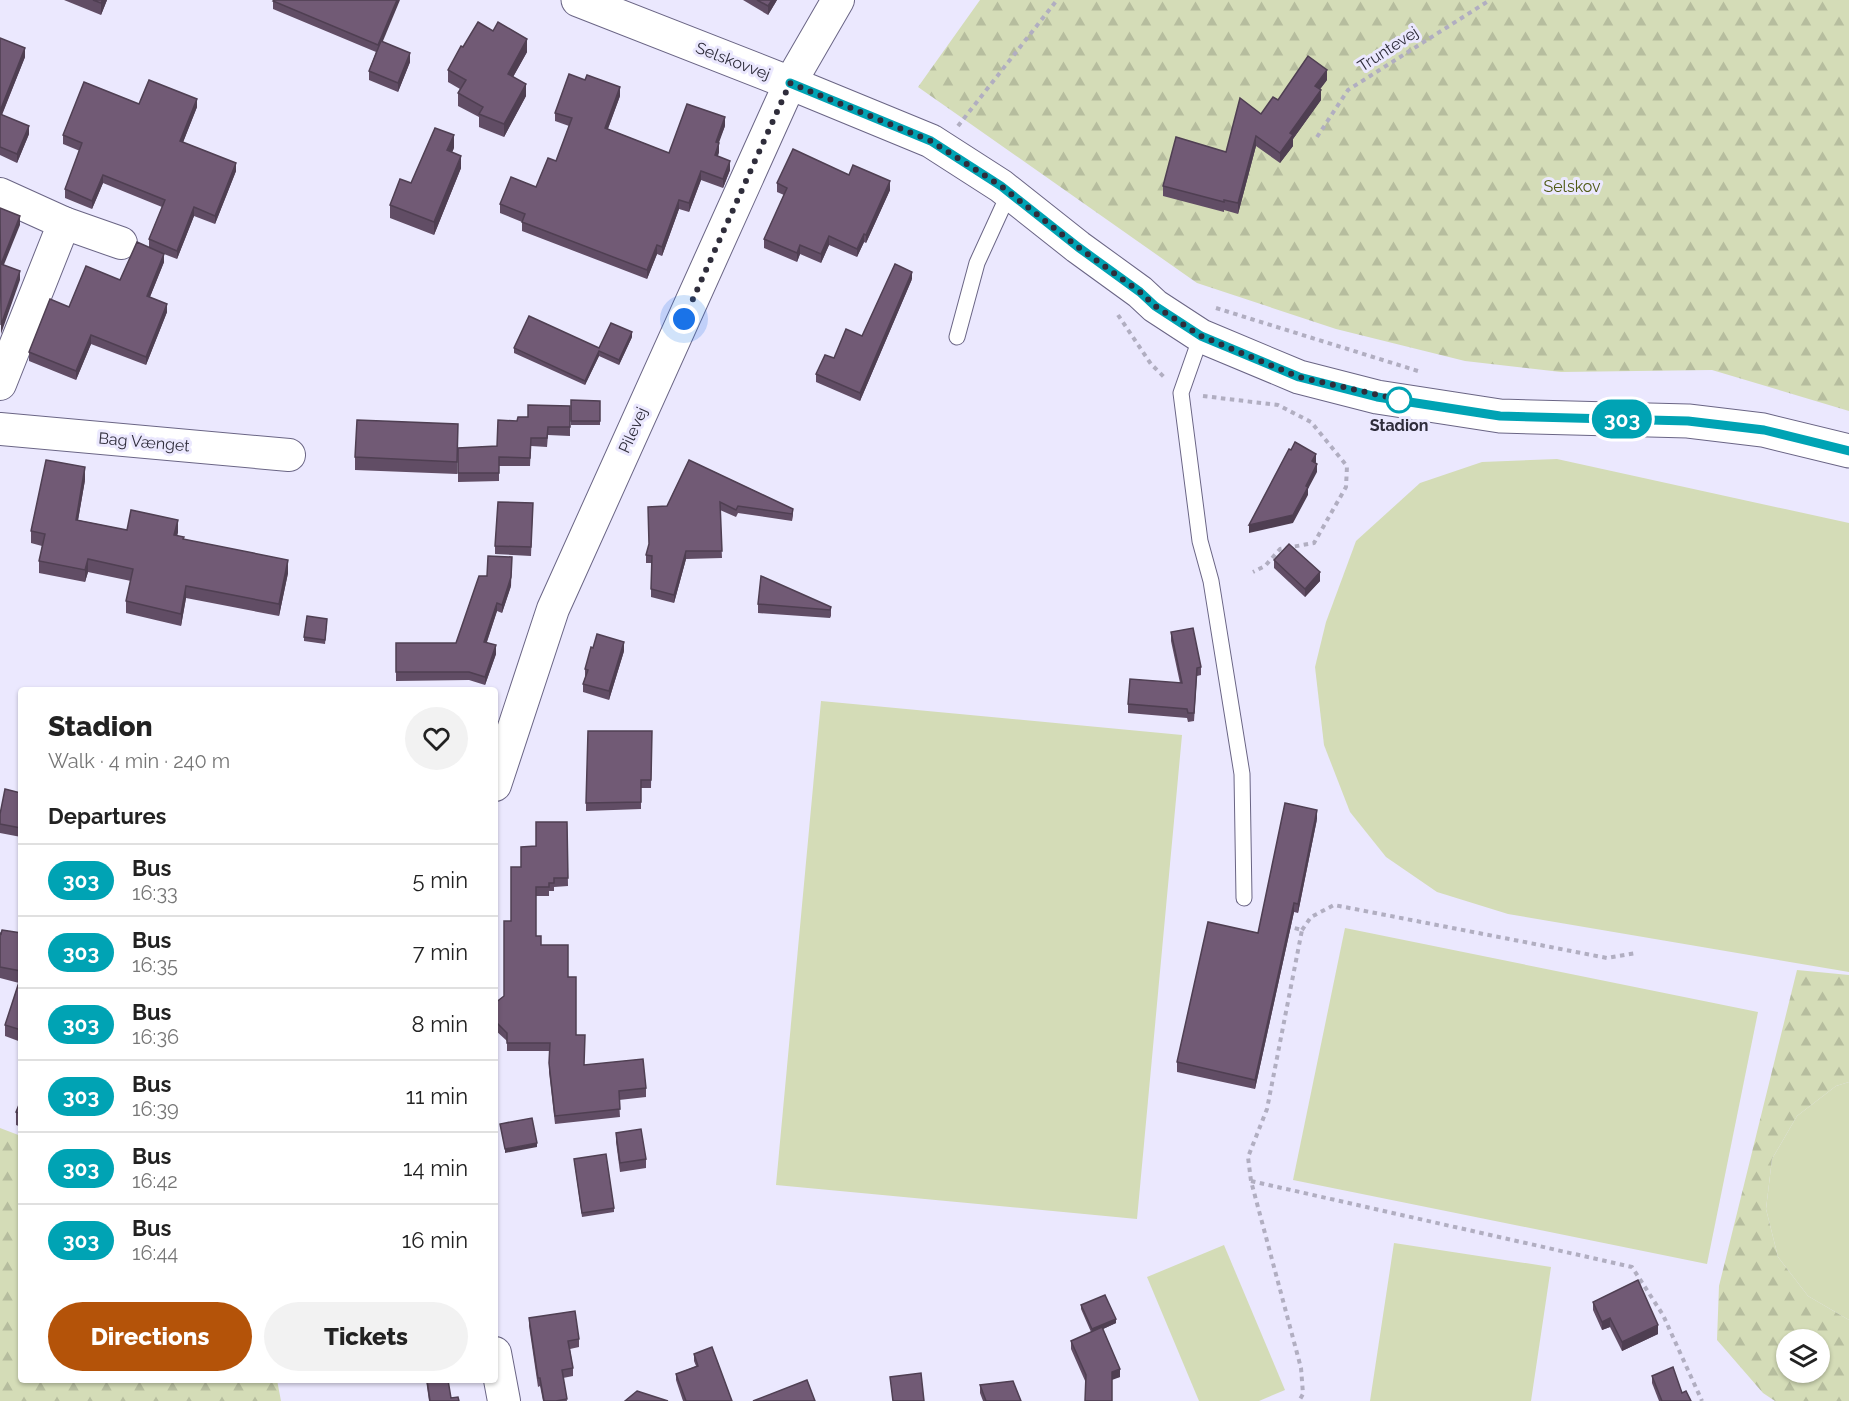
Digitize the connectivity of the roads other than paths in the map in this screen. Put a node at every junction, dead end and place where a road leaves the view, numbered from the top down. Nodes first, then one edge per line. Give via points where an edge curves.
1 (578, 0) edge
2 (838, 0) edge
3 (790, 83) junction
4 (1009, 193) junction
5 (0, 194) edge
6 (64, 223) junction
7 (121, 243) dead end
8 (1206, 321) junction
9 (957, 337) dead end
10 (0, 384) edge
11 (0, 429) edge
12 (1849, 451) edge
13 (289, 455) dead end
14 (498, 776) edge
15 (1244, 898) dead end
16 (498, 1369) edge
17 (504, 1401) edge

1 - 3 street, Selskovvej
2 - 3 street, Pilevej
3 - 4 street, Selskovvej via 931,141
3 - 14 street, Pilevej via 553,609
4 - 8 street, Selskovvej via 1155,306
4 - 9 lane via 977,263
5 - 6 street
6 - 7 street
6 - 10 street
8 - 12 street, Selskovvej via 1299,377 1377,397 1500,416 1688,421 1742,427
8 - 15 lane via 1181,393 1200,541 1211,581 1242,774
11 - 13 street, Bag Vænget
16 - 17 street

